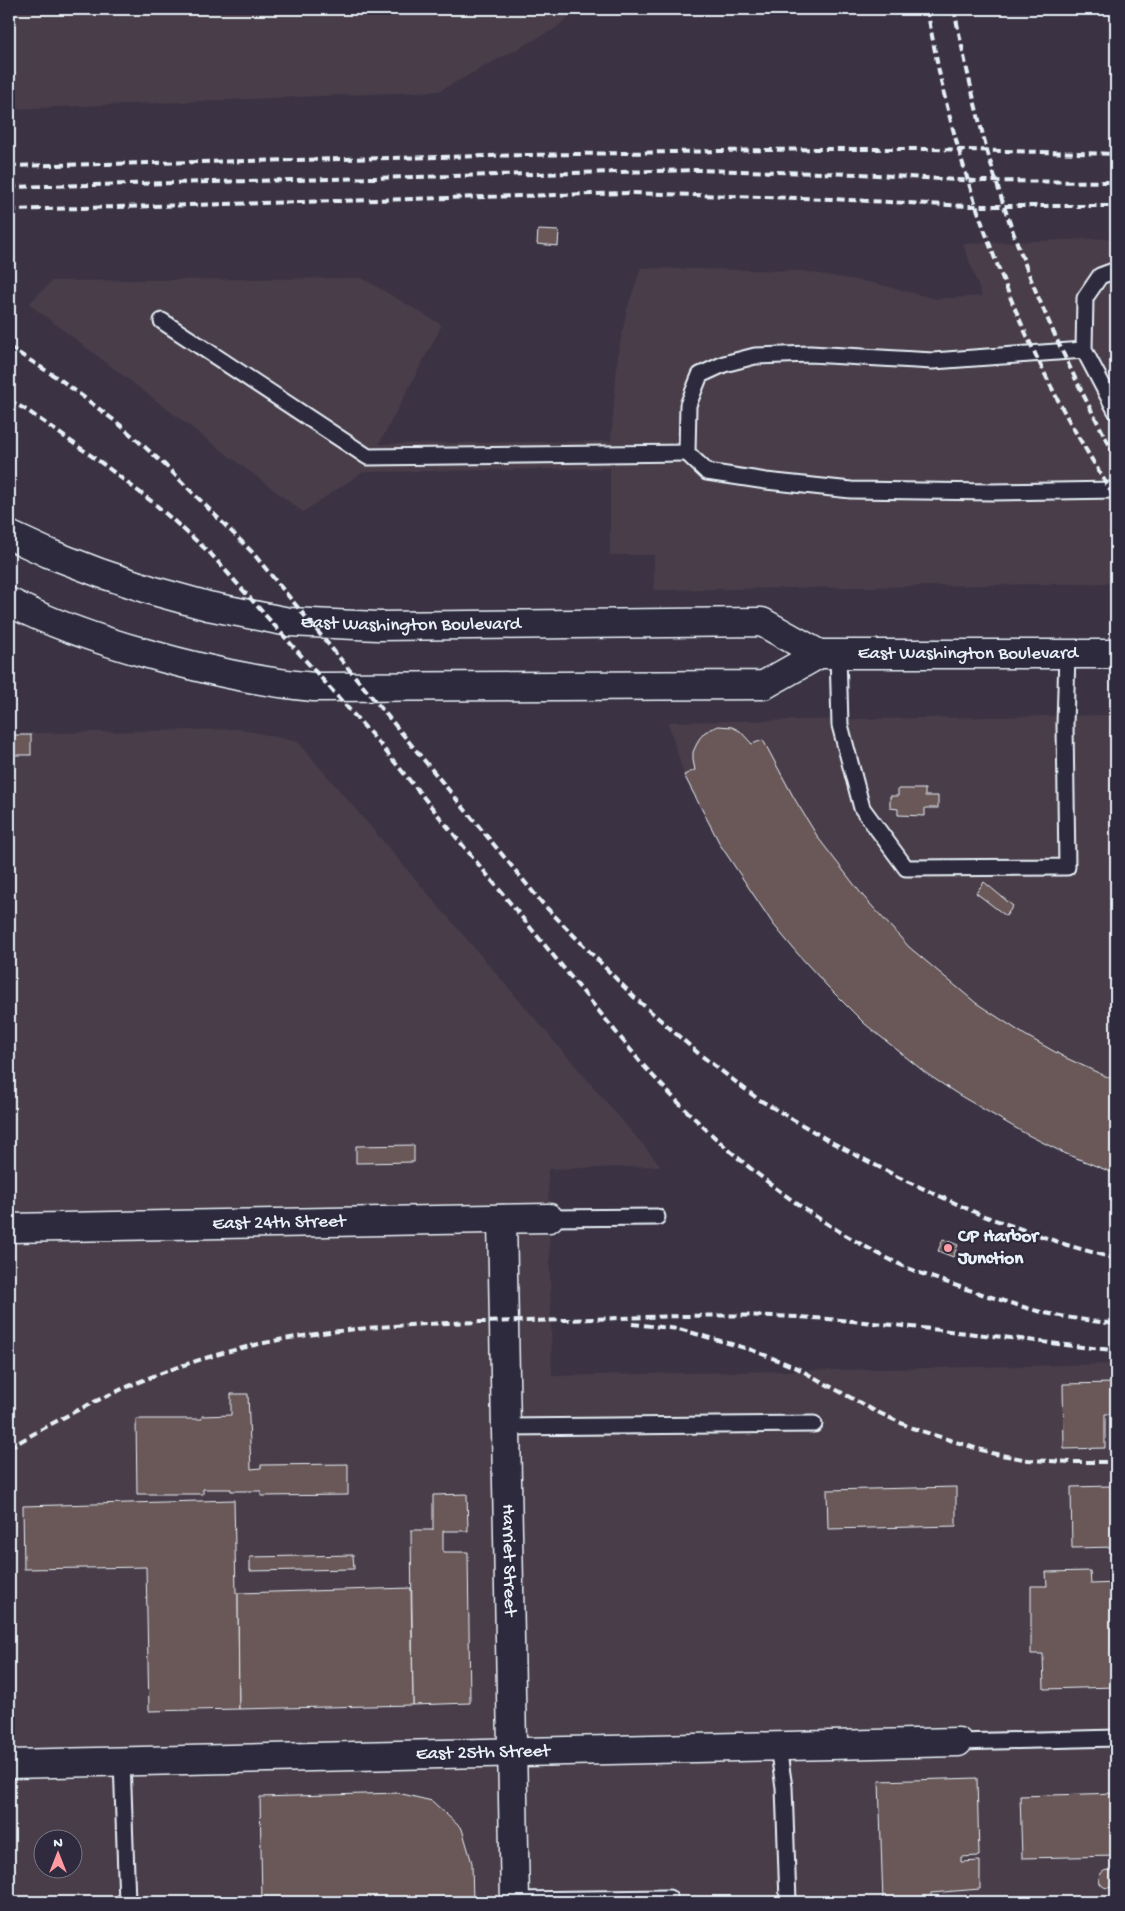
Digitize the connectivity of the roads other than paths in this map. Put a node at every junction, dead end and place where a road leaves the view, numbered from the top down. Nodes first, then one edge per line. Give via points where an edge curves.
1 (1116, 270) edge
2 (162, 321) dead end
3 (1084, 350) junction
4 (1116, 411) edge
5 (687, 453) junction
6 (1116, 490) edge
7 (9, 535) edge
8 (9, 602) edge
9 (828, 654) junction
10 (1067, 654) junction
11 (1116, 654) edge
12 (657, 1217) dead end
13 (549, 1218) joint
14 (502, 1219) junction
15 (9, 1228) edge
16 (814, 1424) dead end
17 (506, 1427) junction
18 (1116, 1738) edge
19 (958, 1742) joint
20 (778, 1747) junction
21 (513, 1752) junction
22 (122, 1761) junction
23 (9, 1764) edge
24 (669, 1898) dead end
25 (515, 1901) edge
26 (127, 1902) edge
27 (788, 1902) edge

1 - 3 lane via 1100,276 1085,298
2 - 5 lane via 368,457
3 - 4 lane
3 - 5 lane via 933,361 810,354 755,356 724,364 700,375 688,405
5 - 6 lane via 708,472 851,490
7 - 9 street, East Washington Boulevard via 154,591 208,606 289,622 378,626 762,622
8 - 9 street, East Washington Boulevard via 71,629 172,660 240,677 314,687 764,685
9 - 10 street, East Washington Boulevard
9 - 10 lane via 840,725 862,808 906,868 1067,867
10 - 11 street, East Washington Boulevard
12 - 13 lane
13 - 14 street, East 24th Street
14 - 15 street, East 24th Street
14 - 17 street, Harriet Street
16 - 17 lane
17 - 21 street, Harriet Street
18 - 19 lane
19 - 20 street, East 25th Street
20 - 21 street, East 25th Street
20 - 27 lane via 784,1787
21 - 22 street, East 25th Street
21 - 25 street, Harriet Street
22 - 23 street, East 25th Street
22 - 26 lane
24 - 25 lane

